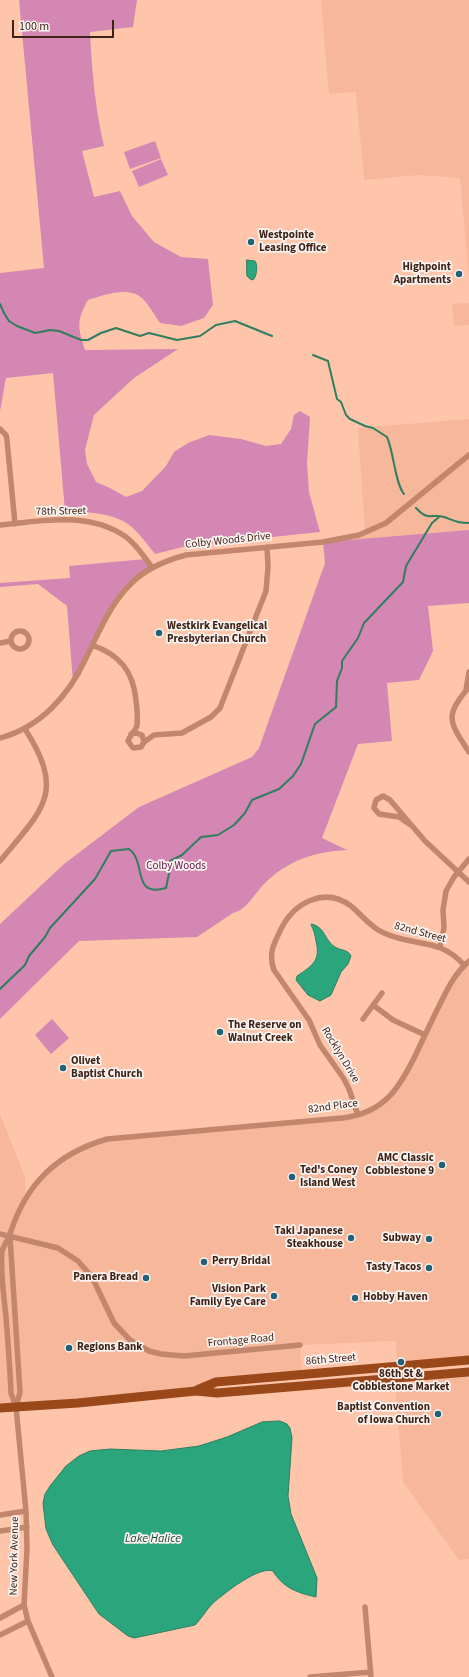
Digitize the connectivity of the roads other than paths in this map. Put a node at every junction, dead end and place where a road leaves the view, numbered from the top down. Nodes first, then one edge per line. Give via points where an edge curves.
1 (0, 429) edge
2 (469, 455) edge
3 (15, 524) junction
4 (0, 525) edge
5 (267, 547) junction
6 (152, 568) junction
7 (11, 641) dead end
8 (0, 642) edge
9 (92, 646) junction
10 (469, 672) edge
11 (467, 689) edge
12 (25, 729) junction
13 (132, 734) junction
14 (0, 738) edge
15 (144, 742) junction
16 (469, 752) edge
17 (412, 826) junction
18 (469, 859) edge
19 (0, 861) edge
20 (459, 871) junction
21 (469, 882) edge
22 (440, 947) junction
23 (467, 963) edge
24 (382, 993) dead end
25 (373, 1006) junction
26 (300, 1007) joint
27 (363, 1019) dead end
28 (425, 1035) junction
29 (358, 1115) junction
30 (122, 1137) joint
31 (0, 1234) edge
32 (10, 1236) junction
33 (300, 1345) dead end
34 (469, 1360) edge
35 (469, 1372) edge
36 (196, 1391) junction
37 (16, 1407) junction
38 (0, 1408) edge
39 (26, 1511) junction
40 (0, 1515) edge
41 (27, 1527) junction
42 (0, 1531) edge
43 (24, 1605) junction
44 (365, 1606) dead end
45 (0, 1618) edge
46 (28, 1621) junction
47 (0, 1635) edge
48 (371, 1674) edge
49 (52, 1677) edge
50 (310, 1677) edge

1 - 3 street via 8,440
2 - 5 street, Colby Woods Drive via 386,523 373,530 345,539
3 - 4 street, 78th Street
3 - 6 street, 78th Street via 74,520 93,522 110,528 126,538
5 - 6 street, Colby Woods Drive via 186,555
5 - 15 street via 266,591 220,708 211,717 182,732 154,735
6 - 9 street, Colby Woods Drive via 125,589
7 - 8 street
9 - 12 street, Colby Woods Drive via 73,682 57,704 40,720
9 - 13 street via 117,658 132,679 138,713 137,727
10 - 11 street
11 - 16 street via 453,708 452,724
12 - 14 street, Colby Woods Drive
12 - 19 street via 37,748 45,770 44,801 39,814
13 - 15 street via 141,734
13 - 15 street via 128,741 133,748 141,747
17 - 17 street via 386,797 379,797 376,800 374,808 379,814 399,817
17 - 20 street
18 - 20 street
20 - 21 street
20 - 22 street via 450,883 444,900 444,928
22 - 23 street, 82nd Street
22 - 26 street, 82nd Street via 383,933 337,899 312,899 288,917 272,946 274,970
23 - 28 street, 82nd Place via 453,978
24 - 25 street
25 - 27 street
25 - 28 street via 399,1023
26 - 29 street, Rocklyn Drive via 320,1045 349,1089
28 - 29 street, 82nd Place via 405,1076 391,1095 376,1108
29 - 30 street, 82nd Place
30 - 32 street, New York Avenue via 92,1143 53,1165 25,1198
31 - 32 street, Frontage Road
32 - 33 street, Frontage Road via 44,1244 68,1253 78,1261 92,1278 114,1323 130,1340 149,1351 184,1356
32 - 37 street, New York Avenue via 20,1392
32 - 37 street, New York Avenue via 2,1250 1,1271 11,1393
34 - 36 main road, 86th Street via 216,1382
35 - 36 main road, 86th Street via 217,1394
36 - 37 main road, 86th Street
37 - 38 main road, 86th Street
37 - 39 street, New York Avenue
39 - 40 street
39 - 41 street, New York Avenue
41 - 42 street
41 - 43 street, New York Avenue
43 - 45 street
43 - 46 street, New York Avenue
44 - 48 street
46 - 47 street
46 - 49 street, New York Avenue
48 - 50 street

